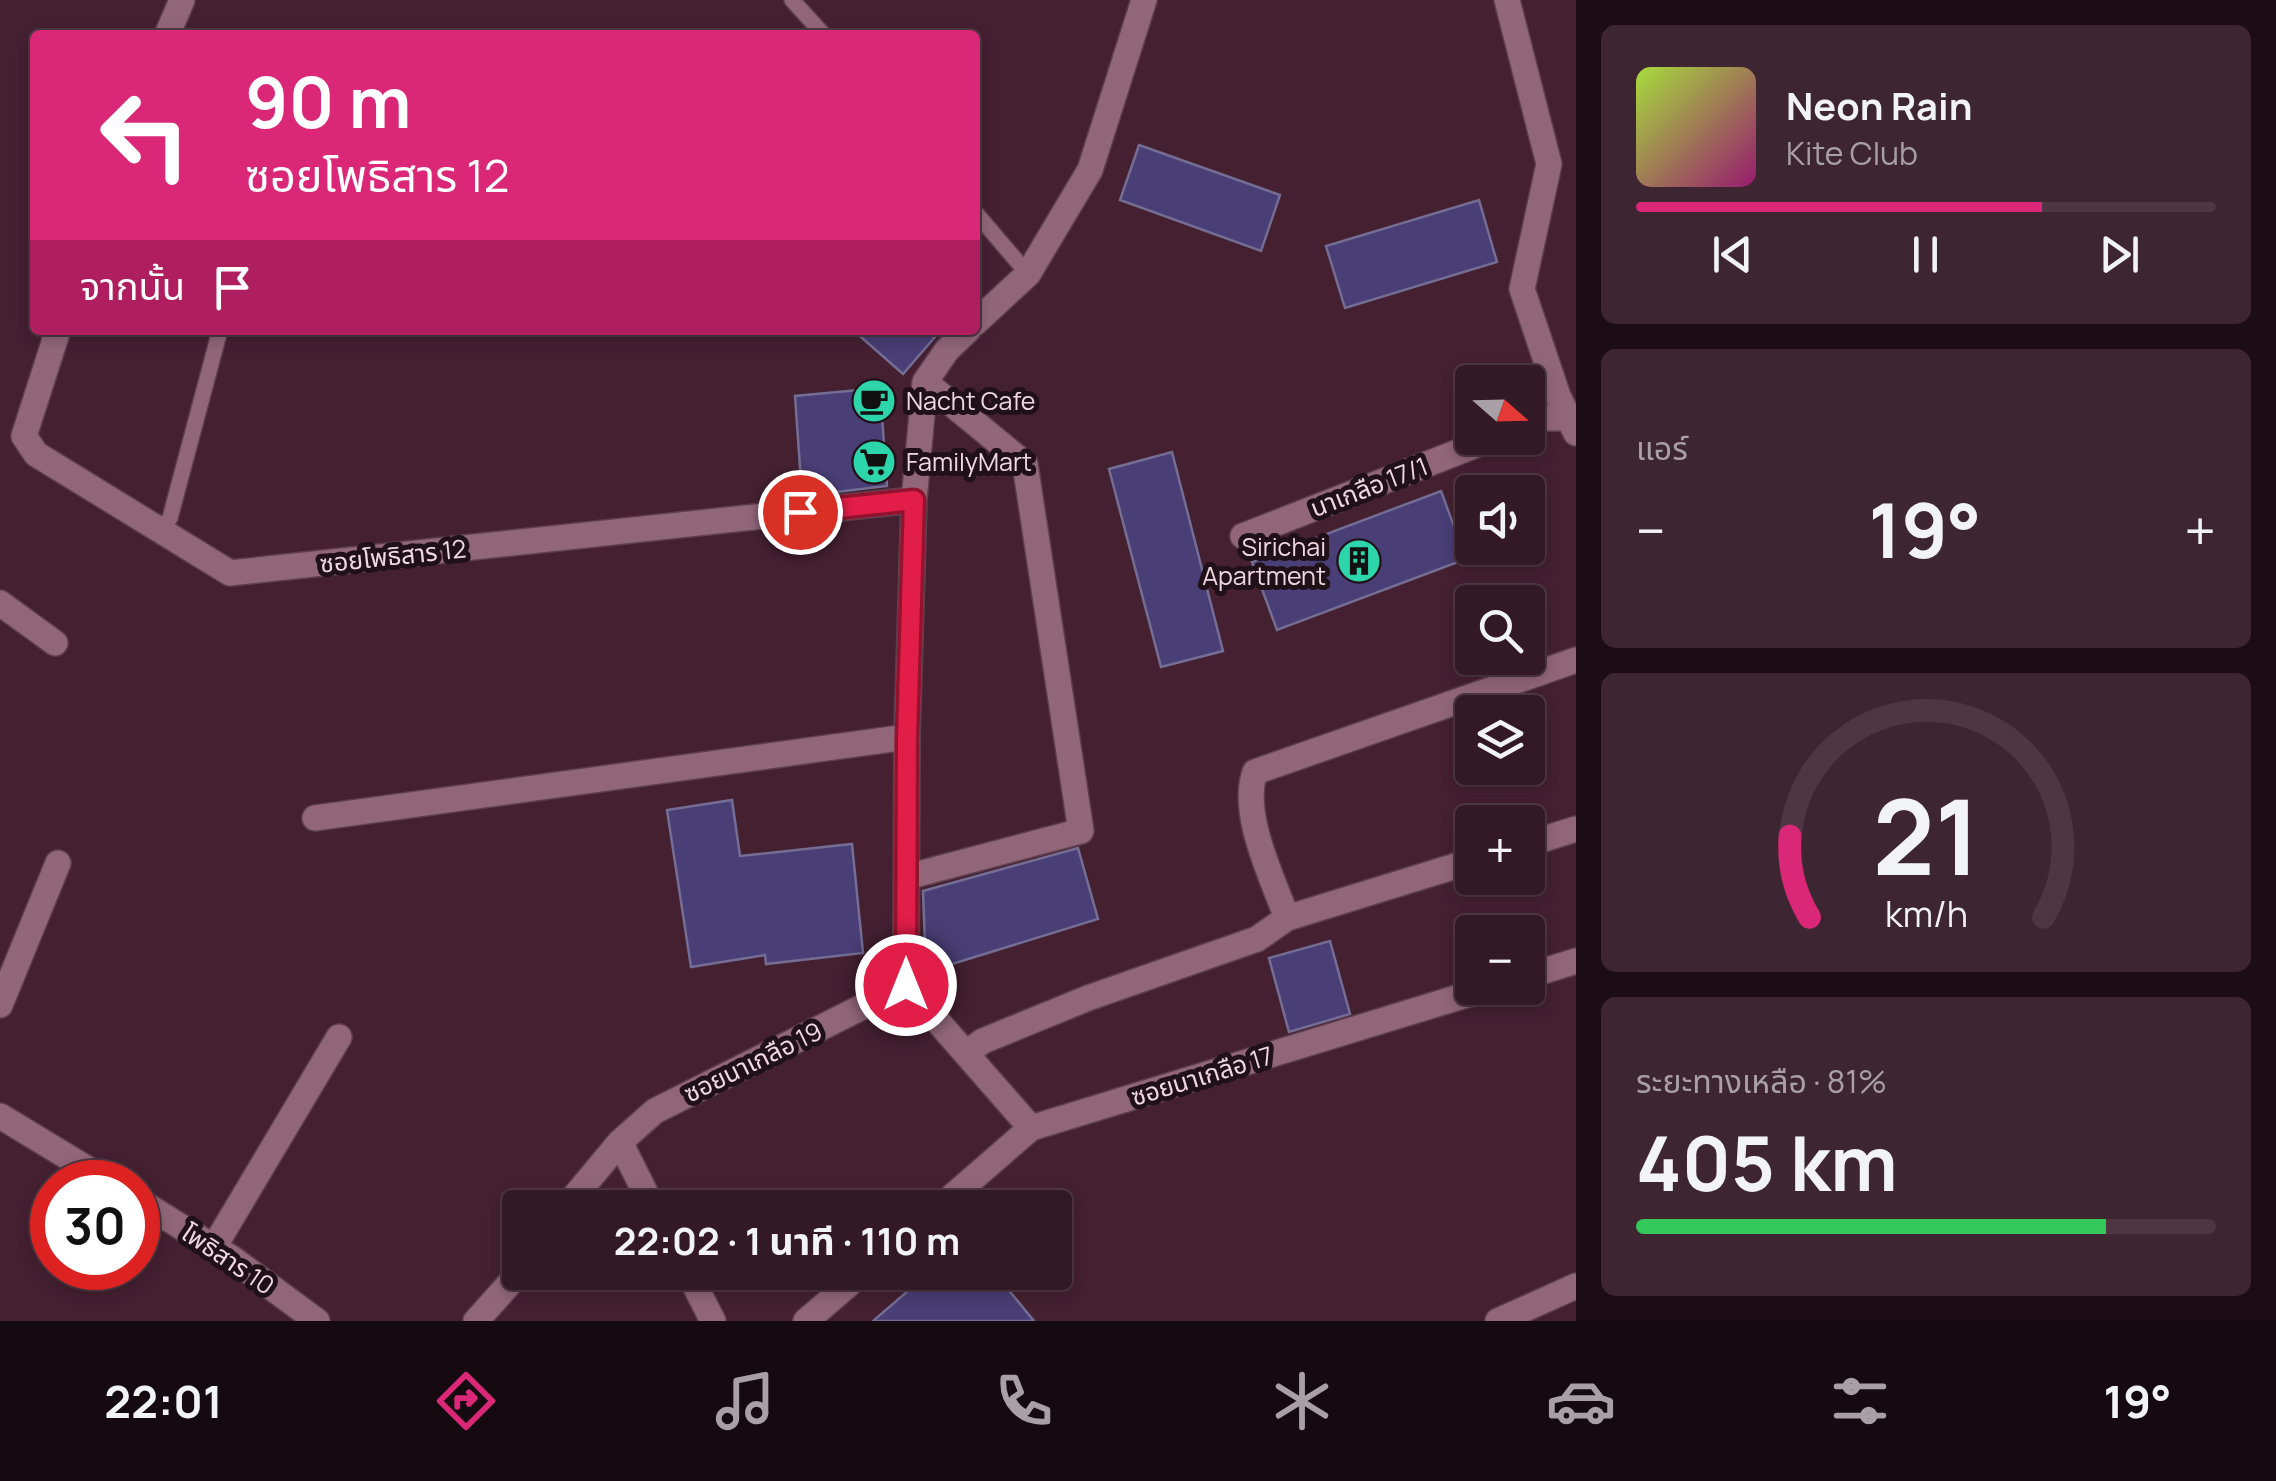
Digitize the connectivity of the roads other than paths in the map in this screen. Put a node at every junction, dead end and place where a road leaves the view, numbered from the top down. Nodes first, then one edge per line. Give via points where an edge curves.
1 (182, 0) edge
2 (792, 0) edge
3 (1144, 0) edge
4 (1507, 0) edge
5 (170, 30) edge
6 (819, 30) edge
7 (980, 218) edge
8 (1028, 274) junction
9 (980, 318) edge
10 (56, 335) edge
11 (219, 335) edge
12 (962, 335) edge
13 (924, 382) junction
14 (1545, 418) edge
15 (1574, 424) edge
16 (1455, 453) edge
17 (914, 500) junction
18 (161, 532) junction
19 (1244, 536) dead end
20 (0, 603) edge
21 (55, 643) dead end
22 (1576, 660) edge
23 (907, 737) junction
24 (316, 818) dead end
25 (1576, 830) edge
26 (1545, 839) edge
27 (58, 863) dead end
28 (1455, 866) edge
29 (907, 878) junction
30 (1287, 918) junction
31 (1576, 961) edge
32 (1545, 971) edge
33 (906, 985) junction
34 (1455, 999) edge
35 (0, 1006) edge
36 (339, 1037) dead end
37 (966, 1054) junction
38 (0, 1116) edge
39 (1032, 1128) junction
40 (620, 1142) junction
41 (73, 1160) edge
42 (581, 1190) edge
43 (645, 1190) edge
44 (960, 1190) edge
45 (160, 1214) edge
46 (214, 1247) junction
47 (1576, 1286) edge
48 (504, 1290) edge
49 (698, 1290) edge
50 (842, 1290) edge
51 (317, 1321) edge
52 (476, 1321) edge
53 (714, 1321) edge
54 (806, 1321) edge
55 (1498, 1321) edge

1 - 5 street
2 - 6 lane
3 - 8 street via 1090,170
4 - 15 street via 1549,164 1522,288
7 - 8 lane
8 - 9 street
10 - 18 street, ซอยโพธิสาร 12 via 24,436 36,454
11 - 18 lane
12 - 13 street
13 - 17 street
13 - 29 street via 1026,464 1081,831
14 - 15 street
16 - 19 street, นาเกลือ 17/1
17 - 18 street, ซอยโพธิสาร 12 via 230,573
17 - 23 street
20 - 21 street
22 - 30 street via 1255,772 1248,790
23 - 24 street
23 - 29 street
25 - 26 street
27 - 35 street
28 - 30 street
29 - 33 street
30 - 37 street via 1257,939 1088,998
31 - 32 street
33 - 37 street
33 - 40 street, ซอยนาเกลือ 19 via 655,1110
34 - 39 street, ซอยนาเกลือ 17
36 - 46 street
37 - 39 street
38 - 41 street
39 - 44 street, ซอยนาเกลือ 17
40 - 42 street, ซอยนาเกลือ 19
40 - 43 street
45 - 46 street, โพธิสาร 10
46 - 51 street, โพธิสาร 10
47 - 55 street
48 - 52 street
49 - 53 street
50 - 54 street

